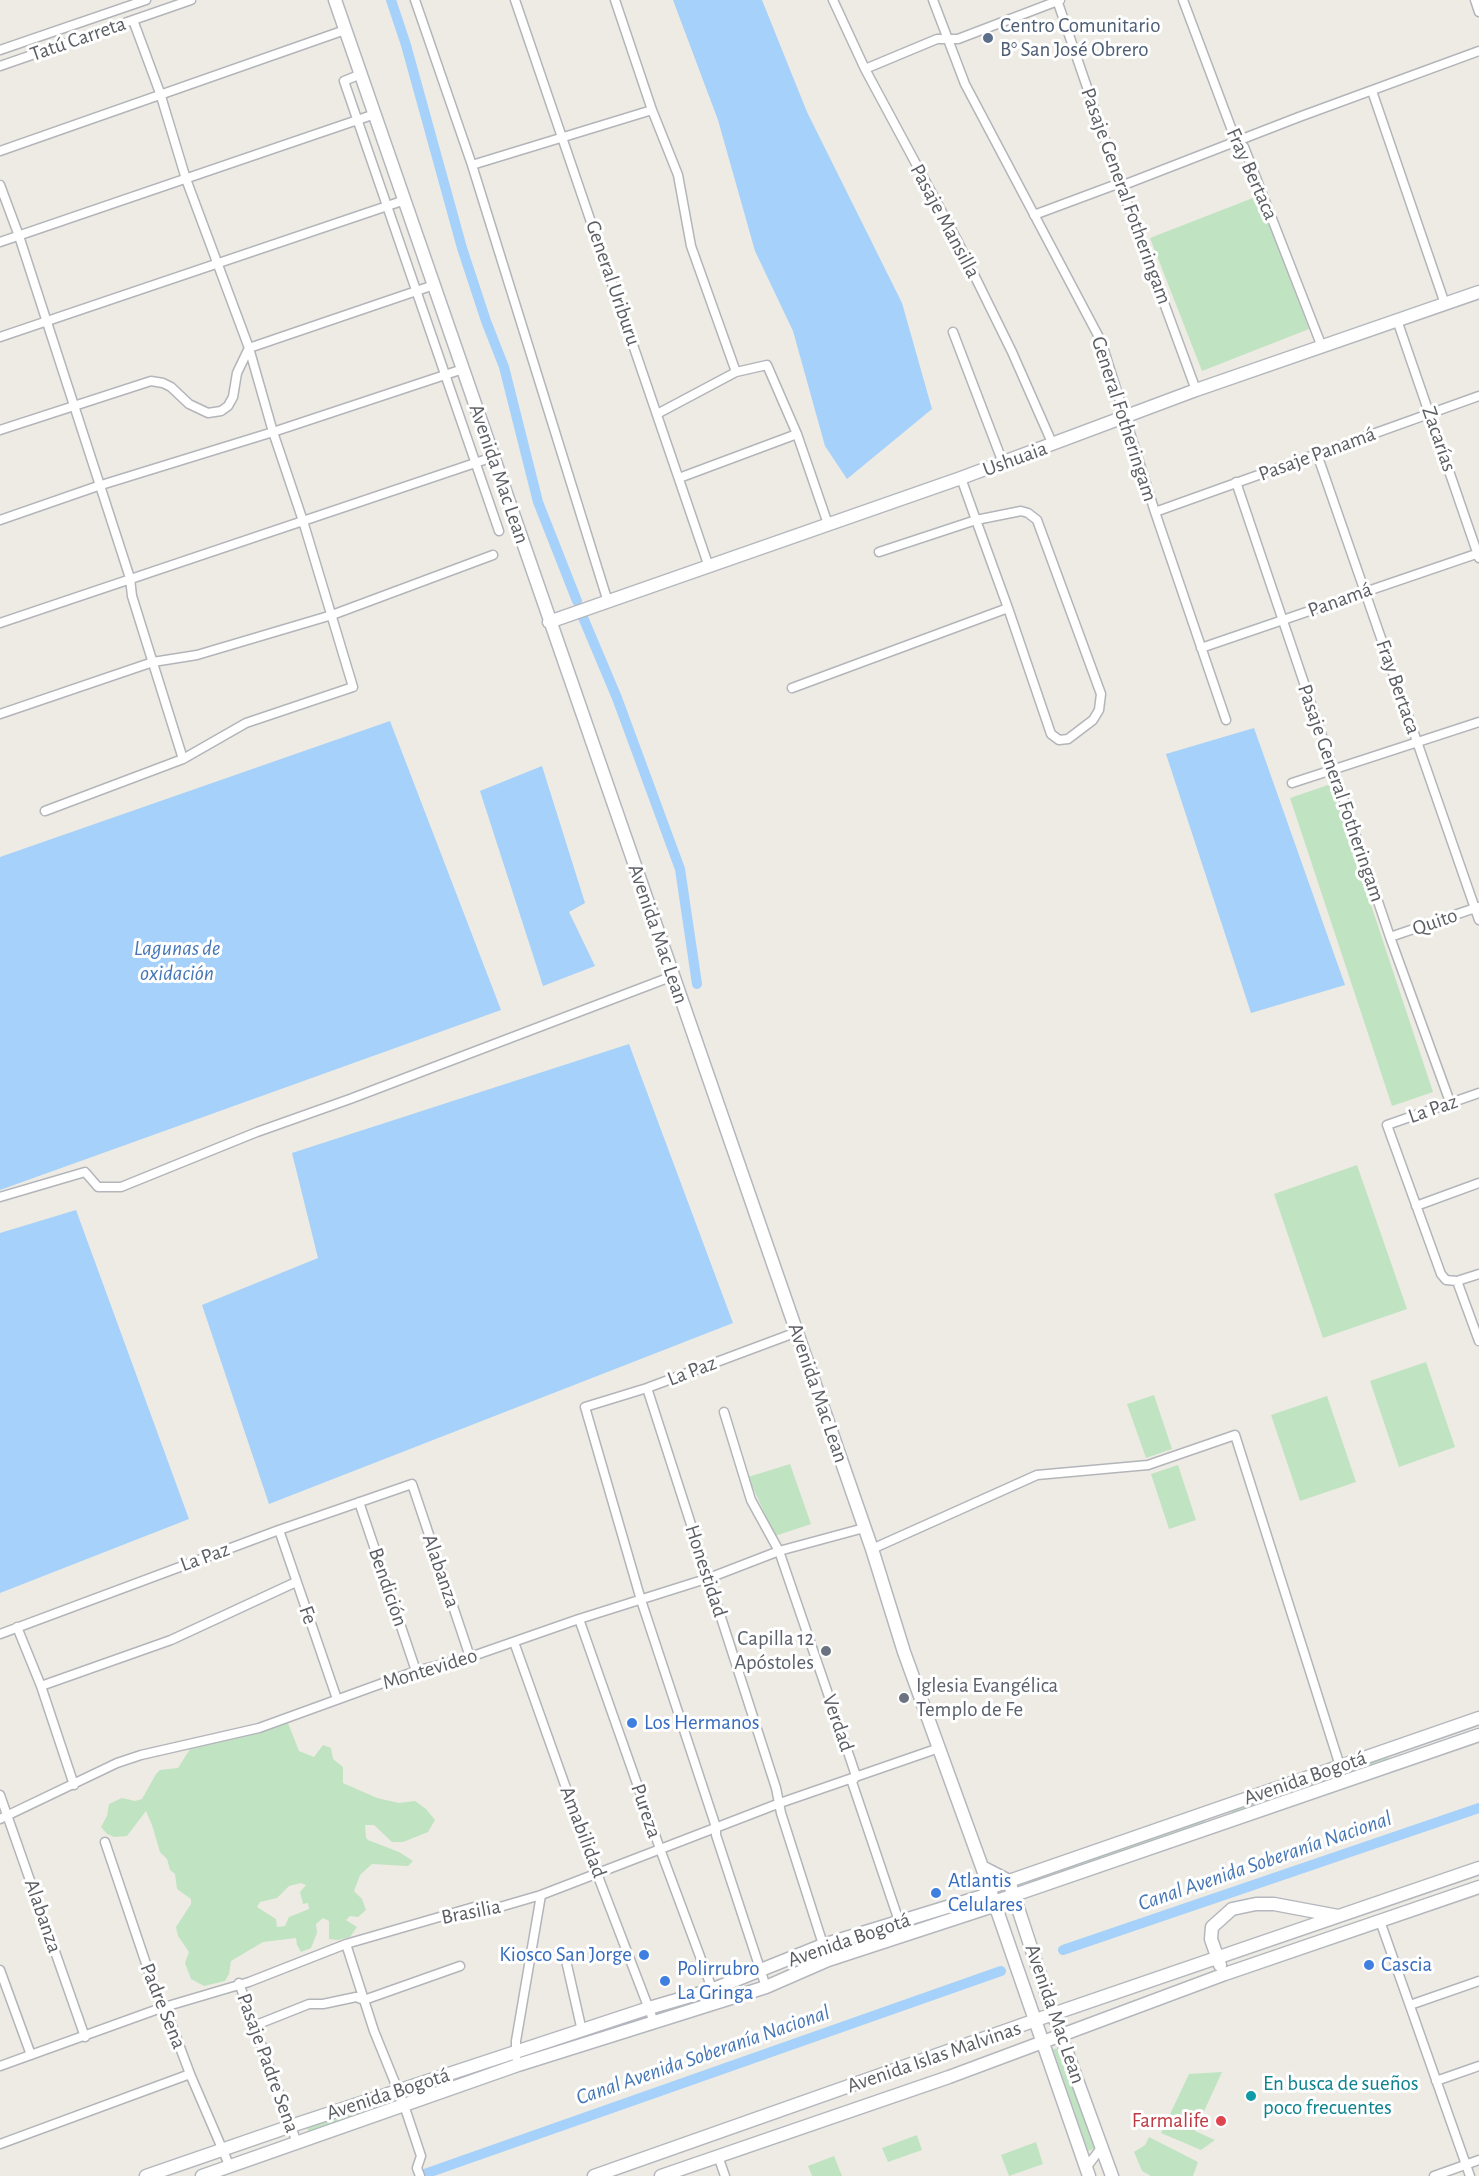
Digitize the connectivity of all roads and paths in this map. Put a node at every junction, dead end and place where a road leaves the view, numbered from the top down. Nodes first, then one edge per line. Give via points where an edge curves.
1 (146, 0) edge
2 (190, 0) edge
3 (335, 0) edge
4 (416, 0) edge
5 (515, 0) edge
6 (615, 0) edge
7 (833, 0) edge
8 (933, 0) edge
9 (1058, 0) edge
10 (1183, 0) edge
11 (1475, 0) edge
12 (128, 3) edge
13 (1479, 12) edge
14 (134, 20) junction
15 (345, 30) junction
16 (946, 38) junction
17 (0, 50) edge
18 (1479, 51) edge
19 (0, 66) edge
20 (865, 69) junction
21 (362, 74) junction
22 (1372, 92) junction
23 (160, 93) junction
24 (652, 110) junction
25 (375, 114) junction
26 (357, 121) junction
27 (562, 136) junction
28 (1236, 141) junction
29 (0, 151) edge
30 (472, 165) junction
31 (186, 179) junction
32 (0, 185) edge
33 (1121, 185) junction
34 (405, 200) junction
35 (387, 207) junction
36 (1034, 215) junction
37 (19, 236) junction
38 (0, 242) edge
39 (218, 263) junction
40 (434, 285) junction
41 (416, 291) junction
42 (1479, 292) edge
43 (1445, 304) junction
44 (1397, 320) junction
45 (46, 321) junction
46 (953, 333) dead end
47 (0, 337) edge
48 (1322, 347) junction
49 (249, 348) junction
50 (463, 369) junction
51 (736, 372) junction
52 (445, 375) junction
53 (1196, 390) junction
54 (1479, 396) edge
55 (74, 407) junction
56 (1430, 412) junction
57 (657, 414) junction
58 (1124, 417) junction
59 (0, 430) edge
60 (273, 432) junction
61 (797, 434) junction
62 (1053, 445) junction
63 (1317, 454) junction
64 (494, 457) junction
65 (476, 463) junction
66 (1003, 463) junction
67 (679, 478) junction
68 (961, 478) junction
69 (1236, 482) junction
70 (98, 486) junction
71 (1155, 512) junction
72 (0, 520) edge
73 (303, 520) junction
74 (976, 520) junction
75 (828, 524) junction
76 (499, 531) dead end
77 (879, 552) dead end
78 (493, 555) dead end
79 (1478, 555) edge
80 (710, 567) junction
81 (130, 578) junction
82 (1364, 591) junction
83 (608, 602) junction
84 (1008, 608) junction
85 (332, 615) junction
86 (1283, 621) junction
87 (549, 622) junction
88 (0, 623) edge
89 (1202, 648) junction
90 (153, 662) junction
91 (792, 688) dead end
92 (0, 713) edge
93 (1226, 720) dead end
94 (1479, 722) edge
95 (1418, 743) junction
96 (183, 759) junction
97 (1334, 770) junction
98 (1292, 783) dead end
99 (45, 811) dead end
100 (1477, 908) edge
101 (1479, 920) edge
102 (1390, 937) junction
103 (673, 976) junction
104 (1479, 1093) edge
105 (1449, 1102) junction
106 (1479, 1184) edge
107 (0, 1197) edge
108 (1416, 1206) junction
109 (1479, 1274) edge
110 (1457, 1281) junction
111 (797, 1332) junction
112 (1479, 1341) edge
113 (647, 1388) junction
114 (724, 1412) dead end
115 (412, 1484) joint
116 (359, 1502) junction
117 (864, 1528) junction
118 (279, 1530) junction
119 (872, 1549) junction
120 (779, 1551) junction
121 (709, 1578) junction
122 (296, 1582) junction
123 (641, 1600) junction
124 (579, 1619) junction
125 (17, 1628) junction
126 (0, 1634) edge
127 (513, 1642) junction
128 (470, 1657) junction
129 (416, 1671) junction
130 (41, 1686) junction
131 (337, 1699) junction
132 (1479, 1718) edge
133 (1455, 1726) junction
134 (1479, 1735) edge
135 (1426, 1737) junction
136 (1460, 1741) junction
137 (939, 1748) junction
138 (1431, 1751) junction
139 (1340, 1766) junction
140 (855, 1776) junction
141 (74, 1785) junction
142 (0, 1795) edge
143 (780, 1803) junction
144 (1215, 1809) junction
145 (4, 1818) edge
146 (1221, 1823) junction
147 (716, 1827) junction
148 (105, 1842) dead end
149 (660, 1849) junction
150 (982, 1867) junction
151 (1479, 1868) edge
152 (598, 1873) junction
153 (1009, 1881) junction
154 (1479, 1887) edge
155 (989, 1888) junction
156 (541, 1895) junction
157 (1014, 1895) junction
158 (994, 1902) junction
159 (1340, 1916) junction
160 (1380, 1921) junction
161 (900, 1923) junction
162 (904, 1935) junction
163 (346, 1944) junction
164 (824, 1946) junction
165 (565, 1956) dead end
166 (1216, 1959) junction
167 (828, 1960) junction
168 (460, 1966) dead end
169 (0, 1970) edge
170 (760, 1972) junction
171 (1225, 1974) junction
172 (1479, 1981) edge
173 (239, 1983) junction
174 (766, 1987) junction
175 (711, 1990) junction
176 (364, 2000) junction
177 (718, 2001) junction
178 (1410, 2005) junction
179 (161, 2008) junction
180 (649, 2008) junction
181 (1053, 2014) junction
182 (1035, 2021) junction
183 (654, 2022) junction
184 (256, 2025) junction
185 (582, 2031) junction
186 (1062, 2035) junction
187 (85, 2037) junction
188 (1043, 2042) junction
189 (32, 2055) junction
190 (517, 2058) junction
191 (0, 2066) edge
192 (1479, 2066) edge
193 (190, 2074) junction
194 (1436, 2081) junction
195 (399, 2091) junction
196 (404, 2105) junction
197 (291, 2126) junction
198 (297, 2143) junction
199 (0, 2144) edge
200 (1101, 2148) junction
201 (223, 2149) junction
202 (718, 2156) junction
203 (1479, 2160) edge
204 (1466, 2164) junction
205 (230, 2166) junction
206 (418, 2172) edge
207 (1087, 2172) edge
208 (146, 2176) edge
209 (202, 2176) edge
210 (594, 2176) edge
211 (661, 2176) edge
212 (725, 2176) edge
213 (1112, 2176) edge
214 (1434, 2176) edge
215 (1470, 2176) edge

1 - 12 street
2 - 14 street, Tatú Carreta
3 - 15 main road, Avenida Mac Lean
4 - 30 street
5 - 27 street, General Uriburu
6 - 24 street
7 - 20 street, Pasaje Mansilla
8 - 16 street, General Fotheringam
9 - 16 street via 958,39
9 - 33 street, Pasaje General Fotheringam
10 - 28 street, Fray Bertaca
11 - 13 street
12 - 17 street
14 - 19 street, Tatú Carreta
14 - 23 street
15 - 21 main road, Avenida Mac Lean
15 - 23 street
16 - 20 street
16 - 36 street, General Fotheringam via 965,84
18 - 22 street
20 - 62 street, Pasaje Mansilla via 957,240
21 - 25 main road, Avenida Mac Lean
21 - 26 street via 344,81
22 - 28 street
22 - 43 street
23 - 29 street
23 - 31 street
24 - 27 street
24 - 51 street via 678,175 691,246
25 - 26 street
25 - 34 main road, Avenida Mac Lean
26 - 31 street
26 - 35 street
27 - 30 street
27 - 57 street, General Uriburu
28 - 33 street
28 - 48 street, Fray Bertaca via 1244,147
30 - 83 street
31 - 37 street
31 - 39 street
32 - 37 street
33 - 36 street
33 - 53 street, Pasaje General Fotheringam
34 - 35 street
34 - 40 main road, Avenida Mac Lean
35 - 39 street
35 - 41 street
36 - 58 street, General Fotheringam via 1101,341
37 - 38 street
37 - 45 street
39 - 45 street
39 - 49 street
40 - 41 street
40 - 50 main road, Avenida Mac Lean
41 - 49 street
41 - 52 street
42 - 43 main road, Ushuaia
43 - 44 main road, Ushuaia
44 - 48 main road, Ushuaia
44 - 56 street, Zacarías
45 - 47 street
45 - 55 street
46 - 66 street
48 - 53 main road, Ushuaia
49 - 55 street via 237,373 233,397 221,411 208,413 189,404 171,387 151,381
49 - 60 street
50 - 52 street
50 - 64 main road, Avenida Mac Lean
51 - 57 street
51 - 61 street via 767,364
52 - 60 street
52 - 65 street
53 - 58 main road, Ushuaia
54 - 56 street, Pasaje Panamá
55 - 59 street
55 - 70 street
56 - 63 street, Pasaje Panamá
56 - 79 street, Zacarías
57 - 67 street, General Uriburu
58 - 62 main road, Ushuaia
58 - 71 street, General Fotheringam
60 - 70 street
60 - 73 street
61 - 67 street
61 - 75 street
62 - 66 main road, Ushuaia
63 - 69 street, Pasaje Panamá
63 - 82 street, Fray Bertaca
64 - 65 street
64 - 87 main road, Avenida Mac Lean
65 - 73 street
65 - 76 street
66 - 68 main road, Ushuaia
67 - 80 street, General Uriburu
68 - 74 street
68 - 75 main road, Ushuaia
69 - 71 street, Pasaje Panamá
69 - 86 street, Pasaje General Fotheringam
70 - 72 street
70 - 81 street
71 - 89 street, General Fotheringam
73 - 81 street
73 - 85 street
74 - 77 street
74 - 84 street
74 - 84 street via 1021,511 1037,520 1101,694 1100,710 1093,720 1068,739 1059,740 1051,734
75 - 80 main road, Ushuaia
78 - 85 street
79 - 82 street, Panamá
80 - 83 main road, Ushuaia
81 - 88 street
81 - 90 street
82 - 86 street, Panamá
82 - 95 street, Fray Bertaca
83 - 87 main road, Ushuaia
84 - 91 street
85 - 90 street via 197,655
85 - 96 street via 353,687 246,723
86 - 89 street, Panamá
86 - 97 street, Pasaje General Fotheringam
87 - 103 main road, Avenida Mac Lean
89 - 93 street, General Fotheringam
90 - 92 street
90 - 96 street
94 - 95 street
95 - 97 street
95 - 100 street, Fray Bertaca
96 - 99 street
97 - 98 street
97 - 102 street, Pasaje General Fotheringam
100 - 101 street, Fray Bertaca
100 - 102 street, Quito
102 - 105 street, Pasaje General Fotheringam
103 - 107 street via 121,1187 98,1187 85,1172
103 - 111 main road, Avenida Mac Lean
104 - 105 street, La Paz
105 - 108 street, La Paz via 1387,1125
106 - 108 street
108 - 110 street via 1441,1274 1446,1280
109 - 110 street
110 - 112 street
111 - 113 street, La Paz
111 - 117 main road, Avenida Mac Lean
113 - 121 street, Honestidad
113 - 123 street, La Paz via 585,1407
114 - 120 street, Verdad via 751,1500
115 - 116 street, La Paz
115 - 128 street, Alabanza
116 - 118 street, La Paz
116 - 129 street, Bendición
117 - 119 main road, Avenida Mac Lean
117 - 120 street, Montevideo
118 - 122 street, Fe
118 - 125 street, La Paz
119 - 137 main road, Avenida Mac Lean
119 - 139 street via 1037,1475 1148,1465 1235,1435
120 - 121 street, Montevideo
120 - 140 street, Verdad
121 - 123 street, Montevideo
121 - 143 street, Honestidad
122 - 130 street via 171,1640
122 - 131 street, Fe
123 - 124 street, Montevideo
123 - 147 street
124 - 127 street, Montevideo
124 - 149 street, Pureza
125 - 126 street, La Paz
125 - 130 street
127 - 128 street, Montevideo
127 - 152 street, Amabilidad
128 - 129 street, Montevideo
129 - 131 street, Montevideo
130 - 141 street
131 - 141 street, Montevideo via 259,1728 141,1755
132 - 133 main road, Avenida Bogotá
133 - 135 main road, Avenida Bogotá
133 - 136 main road
134 - 136 main road, Avenida Bogotá
135 - 138 main road
135 - 139 main road, Avenida Bogotá
136 - 138 main road, Avenida Bogotá
137 - 140 street, Brasilia
137 - 150 main road, Avenida Mac Lean
138 - 146 main road, Avenida Bogotá
139 - 144 main road, Avenida Bogotá
140 - 143 street, Brasilia
140 - 161 street, Verdad via 852,1782
141 - 145 street, Montevideo
142 - 145 street, Alabanza
143 - 147 street, Brasilia
143 - 164 street, Honestidad
144 - 146 main road
144 - 153 main road, Avenida Bogotá
145 - 187 street, Alabanza
146 - 157 main road, Avenida Bogotá
147 - 149 street, Brasilia
147 - 170 street
148 - 179 street, Padre Sena
149 - 152 street, Brasilia
149 - 175 street, Pureza
150 - 153 main road
150 - 155 main road, Avenida Mac Lean
151 - 159 main road, Avenida Islas Malvinas
152 - 156 street, Brasilia
152 - 180 street, Amabilidad
153 - 155 main road, Avenida Bogotá
153 - 157 main road, Avenida Mac Lean
154 - 160 main road, Avenida Islas Malvinas
155 - 158 main road, Avenida Mac Lean
155 - 161 main road, Avenida Bogotá via 983,1896
156 - 163 street, Brasilia via 486,1911 474,1907
156 - 190 street
157 - 158 main road, Avenida Bogotá
157 - 181 main road, Avenida Mac Lean
158 - 162 main road, Avenida Bogotá
158 - 182 main road, Avenida Mac Lean
159 - 166 main road, Avenida Islas Malvinas
159 - 166 main road via 1274,1904 1232,1909 1212,1928
160 - 171 main road, Avenida Islas Malvinas
160 - 178 street
161 - 162 street, Verdad
161 - 164 main road, Avenida Bogotá
162 - 167 main road, Avenida Bogotá
163 - 173 street, Brasilia
163 - 176 street
164 - 167 street, Honestidad
164 - 170 main road, Avenida Bogotá
165 - 185 street
166 - 171 main road
166 - 181 main road, Avenida Islas Malvinas
167 - 174 main road, Avenida Bogotá
168 - 176 street
169 - 189 street
170 - 174 street
170 - 175 main road, Avenida Bogotá
171 - 186 main road, Avenida Islas Malvinas
172 - 178 street
173 - 179 street, Brasilia
173 - 184 street, Pasaje Padre Sena
174 - 177 main road, Avenida Bogotá
175 - 177 street, Pureza
175 - 180 main road, Avenida Bogotá
176 - 184 street via 356,1997 309,2004
176 - 195 street
177 - 183 main road, Avenida Bogotá
178 - 194 street
179 - 187 street, Brasilia
179 - 193 street, Padre Sena via 169,2018
180 - 183 street, Amabilidad
180 - 185 main road, Avenida Bogotá
181 - 182 main road, Avenida Islas Malvinas
181 - 186 main road, Avenida Mac Lean
182 - 188 main road, Avenida Mac Lean
182 - 210 main road, Avenida Islas Malvinas
183 - 190 main road, Avenida Bogotá
184 - 197 street, Pasaje Padre Sena
185 - 190 main road, Avenida Bogotá
186 - 188 main road, Avenida Islas Malvinas
186 - 200 main road, Avenida Mac Lean
187 - 189 street, Brasilia
188 - 202 main road, Avenida Islas Malvinas
188 - 207 main road, Avenida Mac Lean
189 - 191 street, Brasilia
190 - 195 main road, Avenida Bogotá
190 - 196 main road, Avenida Bogotá
192 - 194 street
193 - 199 street
193 - 201 street, Padre Sena
194 - 204 street
195 - 196 street
195 - 197 main road, Avenida Bogotá
196 - 198 main road, Avenida Bogotá
196 - 206 street via 421,2156
197 - 198 street, Pasaje Padre Sena
197 - 201 main road, Avenida Bogotá
198 - 205 main road, Avenida Bogotá
200 - 207 street
200 - 213 main road, Avenida Mac Lean
201 - 205 street, Padre Sena
201 - 208 main road, Avenida Bogotá
202 - 211 main road, Avenida Islas Malvinas
202 - 212 street
203 - 204 street
204 - 214 street
204 - 215 street
205 - 209 main road, Avenida Bogotá

